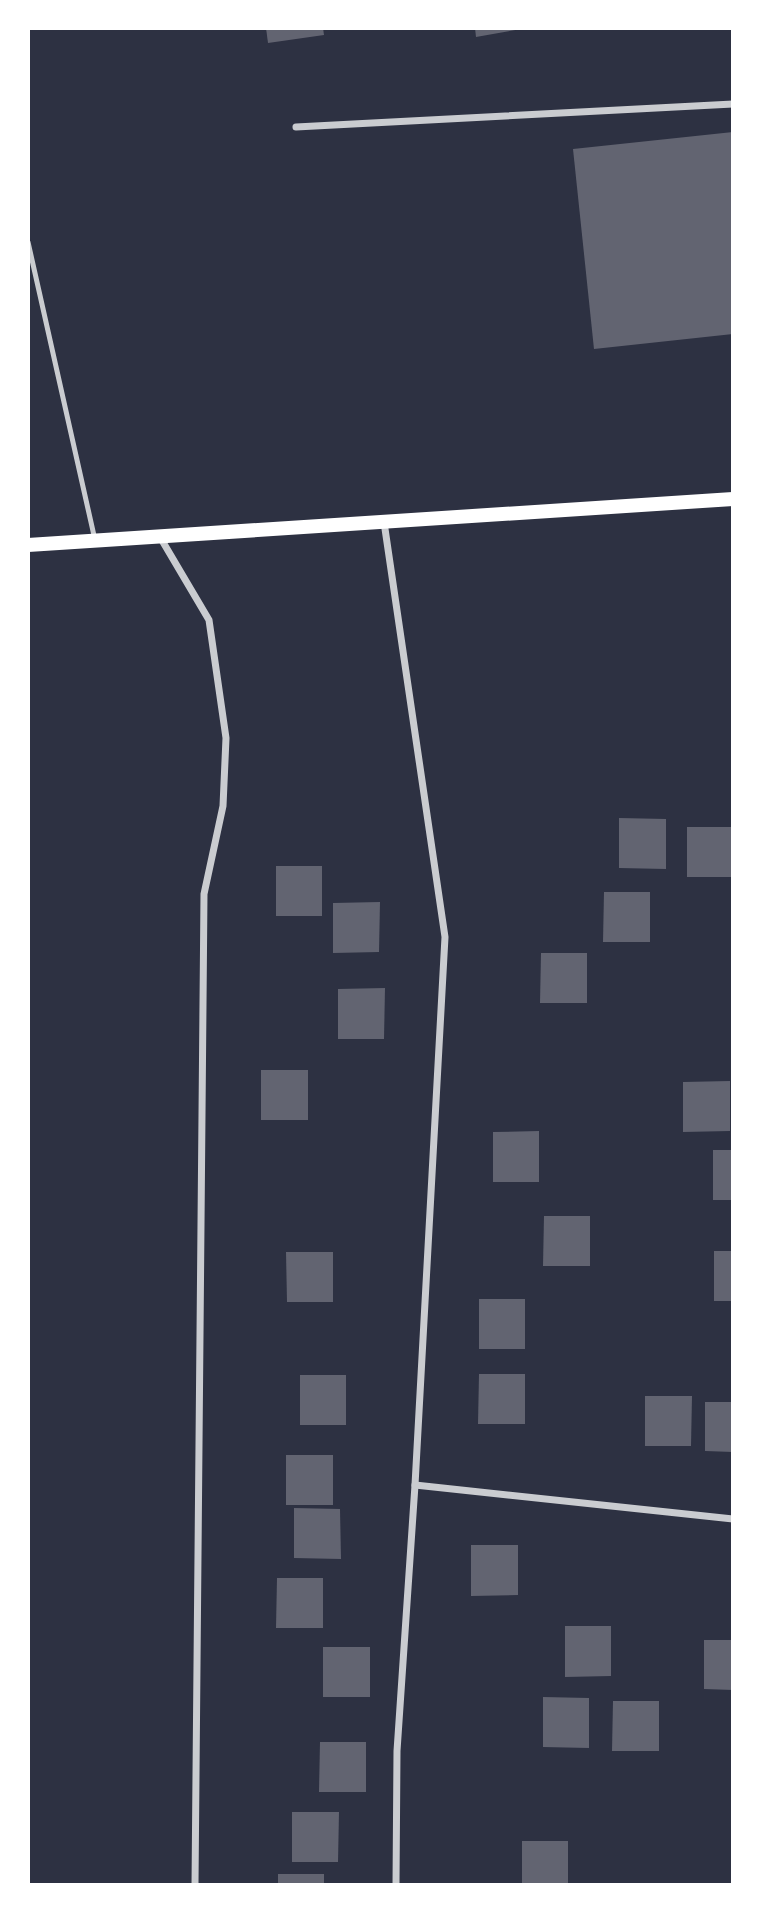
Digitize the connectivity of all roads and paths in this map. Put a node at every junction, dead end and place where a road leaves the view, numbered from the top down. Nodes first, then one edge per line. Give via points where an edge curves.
1 (733, 104) edge
2 (296, 127) dead end
3 (28, 242) edge
4 (733, 499) edge
5 (384, 522) junction
6 (160, 536) junction
7 (94, 540) junction
8 (28, 545) edge
9 (415, 1485) junction
10 (733, 1519) edge
11 (195, 1885) edge
12 (396, 1885) edge

1 - 2 street
3 - 7 lane
4 - 5 main road
5 - 6 main road
5 - 9 street via 445,937
6 - 7 main road
6 - 11 street via 209,620 226,738 223,806 204,894
7 - 8 main road
9 - 10 street
9 - 12 street via 397,1751

